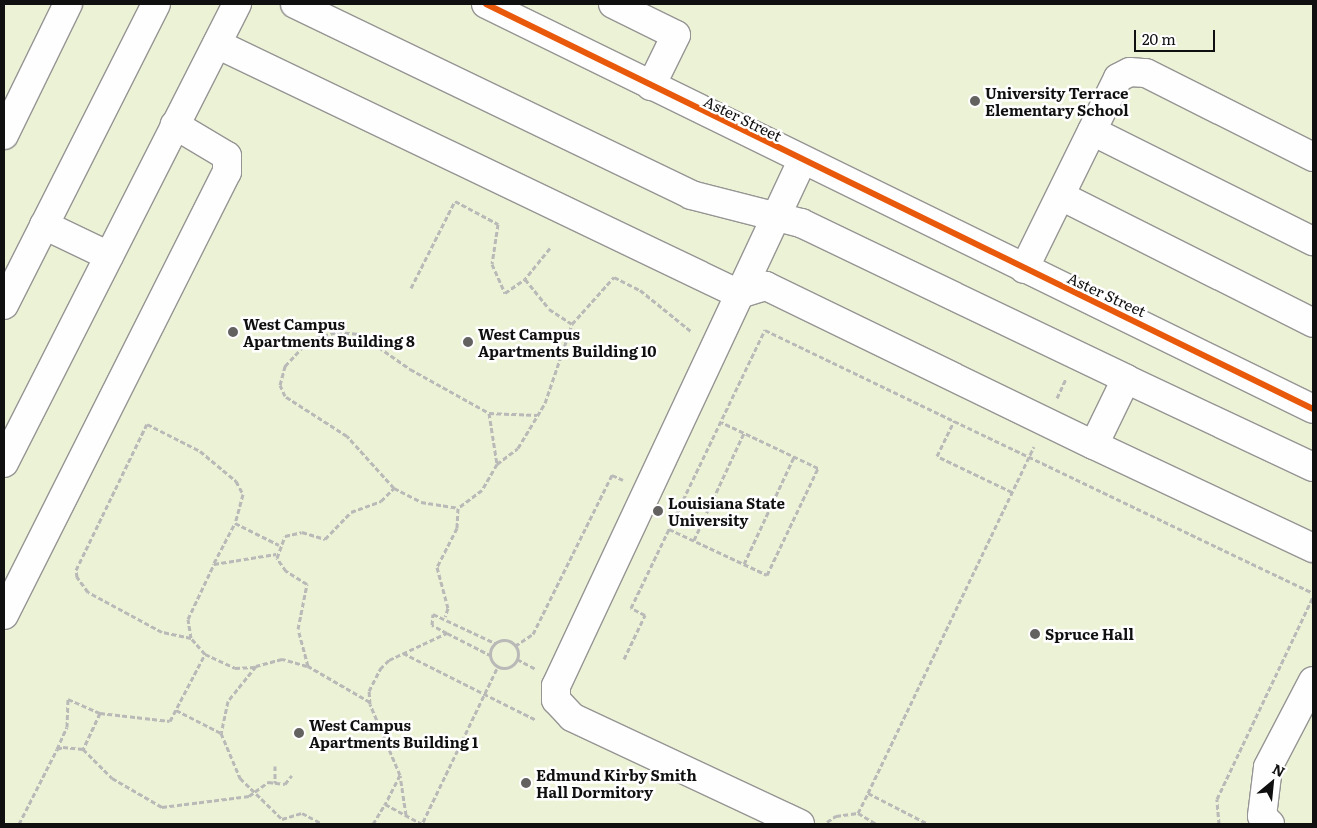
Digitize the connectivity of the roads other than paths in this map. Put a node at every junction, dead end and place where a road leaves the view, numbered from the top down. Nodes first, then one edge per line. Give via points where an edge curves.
1 (68, 4) edge
2 (156, 4) edge
3 (237, 4) edge
4 (295, 4) edge
5 (486, 4) edge
6 (613, 4) edge
7 (217, 44) junction
8 (651, 86) junction
9 (176, 125) junction
10 (1092, 131) junction
11 (4, 135) edge
12 (1313, 157) edge
13 (802, 161) junction
14 (1061, 196) junction
15 (776, 217) junction
16 (44, 225) junction
17 (1313, 241) edge
18 (109, 256) junction
19 (1024, 269) junction
20 (739, 294) junction
21 (4, 305) edge
22 (1312, 320) edge
23 (1126, 379) junction
24 (1313, 409) edge
25 (1094, 445) junction
26 (4, 463) edge
27 (1313, 467) edge
28 (1313, 548) edge
29 (4, 615) edge
30 (1313, 681) edge
31 (800, 824) edge
32 (1270, 824) edge

1 - 11 street
2 - 16 street
3 - 7 street
4 - 15 street via 691,195
5 - 8 street, Aster Street
6 - 8 street via 676,35
7 - 9 street
7 - 20 street
8 - 13 street, Aster Street
9 - 18 street
9 - 29 street via 227,156 227,172
10 - 12 street via 1118,78 1146,74
10 - 14 street
10 - 17 street
13 - 15 street
13 - 19 street, Aster Street
14 - 19 street
14 - 22 street
15 - 20 street
15 - 23 street via 801,223
16 - 18 street
16 - 21 street
18 - 26 street
19 - 24 street, Aster Street
20 - 25 street via 766,286
20 - 31 street via 576,637 556,686 556,700 572,717
23 - 25 street
23 - 27 street
25 - 28 street
30 - 32 street via 1268,768 1262,816

